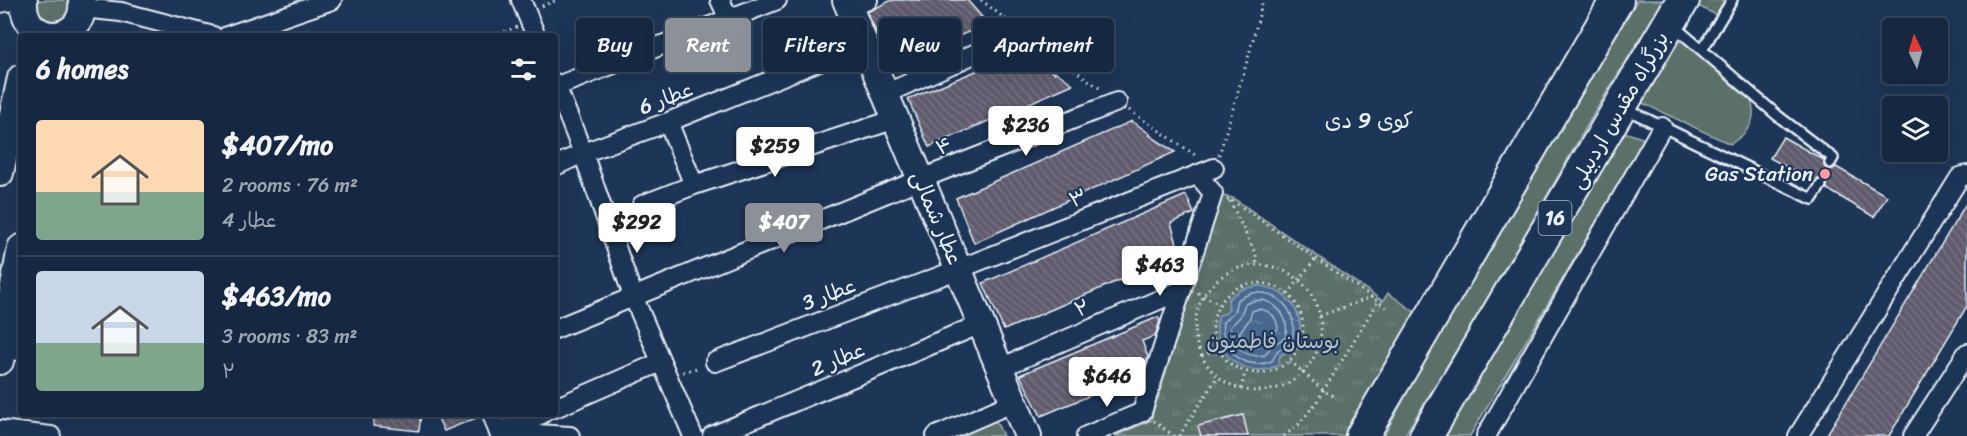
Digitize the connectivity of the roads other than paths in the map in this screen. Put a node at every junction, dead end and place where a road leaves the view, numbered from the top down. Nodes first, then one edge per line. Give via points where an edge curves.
1 (18, 0) edge
2 (24, 0) edge
3 (332, 0) edge
4 (521, 0) edge
5 (720, 0) edge
6 (777, 0) edge
7 (1617, 0) edge
8 (1732, 0) edge
9 (854, 2) edge
10 (0, 3) edge
11 (82, 4) edge
12 (1676, 11) edge
13 (729, 18) edge
14 (732, 18) edge
15 (858, 18) edge
16 (533, 29) edge
17 (31, 31) edge
18 (64, 33) edge
19 (202, 33) edge
20 (236, 33) edge
21 (665, 43) edge
22 (867, 50) edge
23 (1702, 50) junction
24 (973, 54) edge
25 (792, 72) edge
26 (558, 84) edge
27 (18, 87) edge
28 (558, 90) edge
29 (885, 94) junction
30 (1117, 102) road end
31 (1621, 107) junction
32 (896, 118) junction
33 (668, 122) junction
34 (6, 124) edge
35 (1662, 127) junction
36 (583, 153) junction
37 (1830, 163) dead end
38 (558, 165) edge
39 (0, 173) edge
40 (1967, 175) edge
41 (921, 179) junction
42 (694, 185) junction
43 (1821, 185) dead end
44 (642, 205) dead end
45 (18, 269) edge
46 (959, 269) junction
47 (1182, 290) junction
48 (633, 296) junction
49 (981, 324) junction
50 (558, 328) edge
51 (6, 353) edge
52 (1967, 353) edge
53 (716, 362) road end
54 (1000, 368) junction
55 (664, 370) junction
56 (1014, 402) junction
57 (558, 407) edge
58 (493, 417) edge
59 (536, 417) edge
60 (0, 430) edge
61 (499, 434) edge
62 (51, 436) edge
63 (570, 436) edge
64 (693, 436) edge
65 (712, 436) edge
66 (936, 436) edge
67 (1028, 436) edge
68 (1086, 436) edge
69 (1362, 436) edge
70 (1426, 436) edge
71 (1486, 436) edge
72 (1798, 436) edge
73 (1913, 436) edge

1 - 10 street
2 - 17 street
3 - 20 street
4 - 16 street
5 - 13 street
6 - 14 street
7 - 69 highway
8 - 23 lane
9 - 15 street, عطار شمالی
11 - 18 street via 75,25
11 - 19 street
12 - 23 lane
12 - 31 highway, بزرگراه مقدس اردبیلی / 16
21 - 26 street
22 - 29 street, عطار شمالی
23 - 37 lane via 1833,158
24 - 29 street
25 - 33 street, عطار 6
27 - 34 street
28 - 36 street
29 - 32 street, عطار شمالی
30 - 41 street, ۴
31 - 35 lane
31 - 70 highway, بزرگراه مقدس اردبیلی / 16
32 - 41 street, عطار شمالی
32 - 42 street
33 - 36 street, عطار 6
33 - 42 street
34 - 39 street
35 - 43 lane via 1812,199
35 - 71 street
36 - 38 street, عطار 6
36 - 48 street
40 - 72 street via 1960,177
41 - 46 street, عطار شمالی
41 - 48 street, ۴
42 - 44 street
45 - 51 street
46 - 47 street, ۳ via 1206,171 1213,193
46 - 49 street, عطار شمالی
46 - 53 street, عطار 3
47 - 54 street, ۲
47 - 68 street via 1151,416
48 - 50 street, ۴
48 - 55 street
49 - 54 street, عطار شمالی
49 - 65 street, عطار 2
52 - 73 street
54 - 56 street, عطار شمالی
55 - 57 street
55 - 64 street
56 - 66 street
56 - 67 street, عطار شمالی
58 - 61 street
59 - 61 street
60 - 62 street
61 - 63 street

